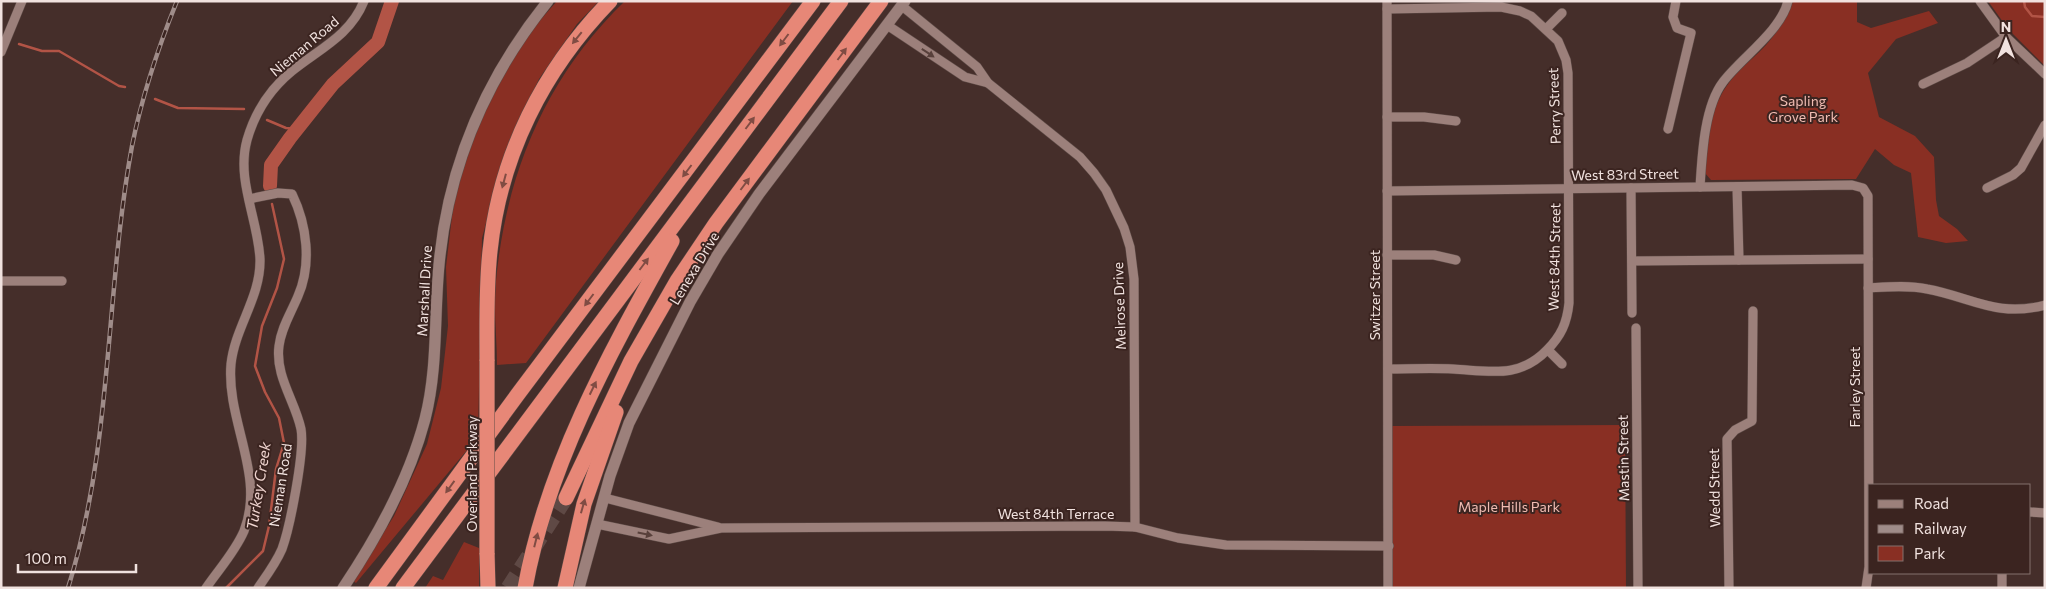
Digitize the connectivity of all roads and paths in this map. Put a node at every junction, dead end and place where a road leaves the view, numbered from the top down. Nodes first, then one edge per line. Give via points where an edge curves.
1 (22, 1) edge
2 (364, 1) edge
3 (548, 1) edge
4 (610, 1) edge
5 (813, 1) edge
6 (841, 1) edge
7 (881, 1) edge
8 (1676, 1) edge
9 (1788, 1) edge
10 (1980, 1) edge
11 (904, 4) edge
12 (1387, 5) edge
13 (1562, 13) dead end
14 (887, 25) junction
15 (1546, 28) junction
16 (2006, 37) junction
17 (1, 52) edge
18 (2045, 74) edge
19 (988, 83) junction
20 (1923, 84) dead end
21 (1387, 117) junction
22 (1456, 121) dead end
23 (2045, 125) edge
24 (1668, 129) dead end
25 (1700, 187) junction
26 (1737, 187) junction
27 (1569, 188) junction
28 (1631, 188) junction
29 (1863, 188) joint
30 (1986, 188) dead end
31 (700, 190) junction
32 (1388, 191) junction
33 (249, 199) junction
34 (1387, 255) junction
35 (1868, 259) junction
36 (1456, 260) dead end
37 (1739, 260) junction
38 (1632, 261) junction
39 (1, 281) edge
40 (62, 281) dead end
41 (677, 281) junction
42 (1868, 288) junction
43 (2045, 305) edge
44 (1752, 311) dead end
45 (1632, 313) dead end
46 (1636, 328) dead end
47 (1548, 350) junction
48 (1562, 364) dead end
49 (1388, 369) junction
50 (566, 498) tunnel mouth
51 (604, 498) junction
52 (2031, 512) edge
53 (2045, 513) edge
54 (597, 524) junction
55 (1135, 527) junction
56 (721, 528) junction
57 (441, 537) junction
58 (1388, 546) junction
59 (395, 562) junction
60 (2002, 574) edge
61 (206, 588) edge
62 (258, 588) edge
63 (343, 588) edge
64 (370, 588) edge
65 (376, 588) edge
66 (403, 588) edge
67 (413, 588) edge
68 (488, 588) edge
69 (526, 588) edge
70 (564, 588) edge
71 (579, 588) edge
72 (1388, 588) edge
73 (1638, 588) edge
74 (1728, 588) edge
75 (1866, 588) edge
76 (2002, 588) edge

1 - 17 street
2 - 33 street, Nieman Road via 340,37 282,79 258,111 244,156
3 - 63 street, Marshall Drive via 496,76 459,160 444,222 436,349 426,417 397,497
4 -> 68 highway, Overland Parkway, bridge via 576,38 545,83 511,157 499,198 490,251
5 -> 59 highway
31 -> 6 highway
41 -> 7 highway via 716,223
8 - 24 street via 1673,17 1677,28 1691,33
9 - 25 street via 1766,38 1721,84 1711,106
10 - 16 street
11 - 14 street, Lenexa Drive
11 - 19 street, Melrose Drive via 977,67
12 - 15 street, Perry Street via 1508,8 1531,16
12 - 21 street, Switzer Street
13 - 15 street
14 -> 19 street, Melrose Drive via 965,78
14 - 51 street, Lenexa Drive via 759,194 714,262 628,423
15 - 27 street, Perry Street via 1562,49 1568,73
16 - 18 street
16 - 20 street via 1967,63
19 - 55 street, Melrose Drive via 1080,157 1106,190 1126,234 1134,279
21 - 22 street
21 - 32 street, Switzer Street
23 - 30 street via 2020,168
25 - 26 street, West 83rd Street
25 - 28 street, West 83rd Street
26 - 29 street, West 83rd Street via 1852,185
26 - 37 street
27 - 28 street, West 83rd Street
27 - 32 street, West 83rd Street
27 - 47 street, West 84th Street via 1568,316 1559,338
28 - 38 street
29 - 35 street, Farley Street via 1868,196
57 -> 31 highway
69 -> 31 highway via 543,514 575,427 615,344
32 - 34 street, Switzer Street
33 - 61 street, Nieman Road via 258,244 259,278 235,346 230,376 232,405 250,475 251,496 238,544
33 - 62 street, Nieman Road via 278,193 292,194 298,207 307,252 304,280 282,331 279,352 280,372 301,431 300,456 287,532 272,569
34 - 36 street via 1434,255
34 - 49 street, Switzer Street
35 - 37 street
35 - 42 street, Farley Street
37 - 38 street
38 - 45 street
39 - 40 street
41 - 50 highway via 630,361
70 -> 41 highway via 584,504 602,448
42 - 43 street via 1925,288 2005,310
42 - 75 street, Farley Street
44 - 74 street, Wedd Street via 1752,422 1735,430 1727,440
46 - 73 street, Mastin Street
47 - 48 street
47 - 49 street, West 84th Street via 1536,361 1509,371
49 - 58 street, Switzer Street
51 - 54 street, Lenexa Drive
51 - 56 street, West 84th Terrace
52 - 53 street
54 -> 56 street, West 84th Terrace via 669,539
54 - 71 street, Lenexa Drive
55 - 56 street, West 84th Terrace
55 - 58 street, West 84th Terrace via 1226,545
57 - 66 highway
57 - 67 highway
58 - 72 street, Switzer Street
59 - 64 highway
59 - 65 highway
60 - 76 street

